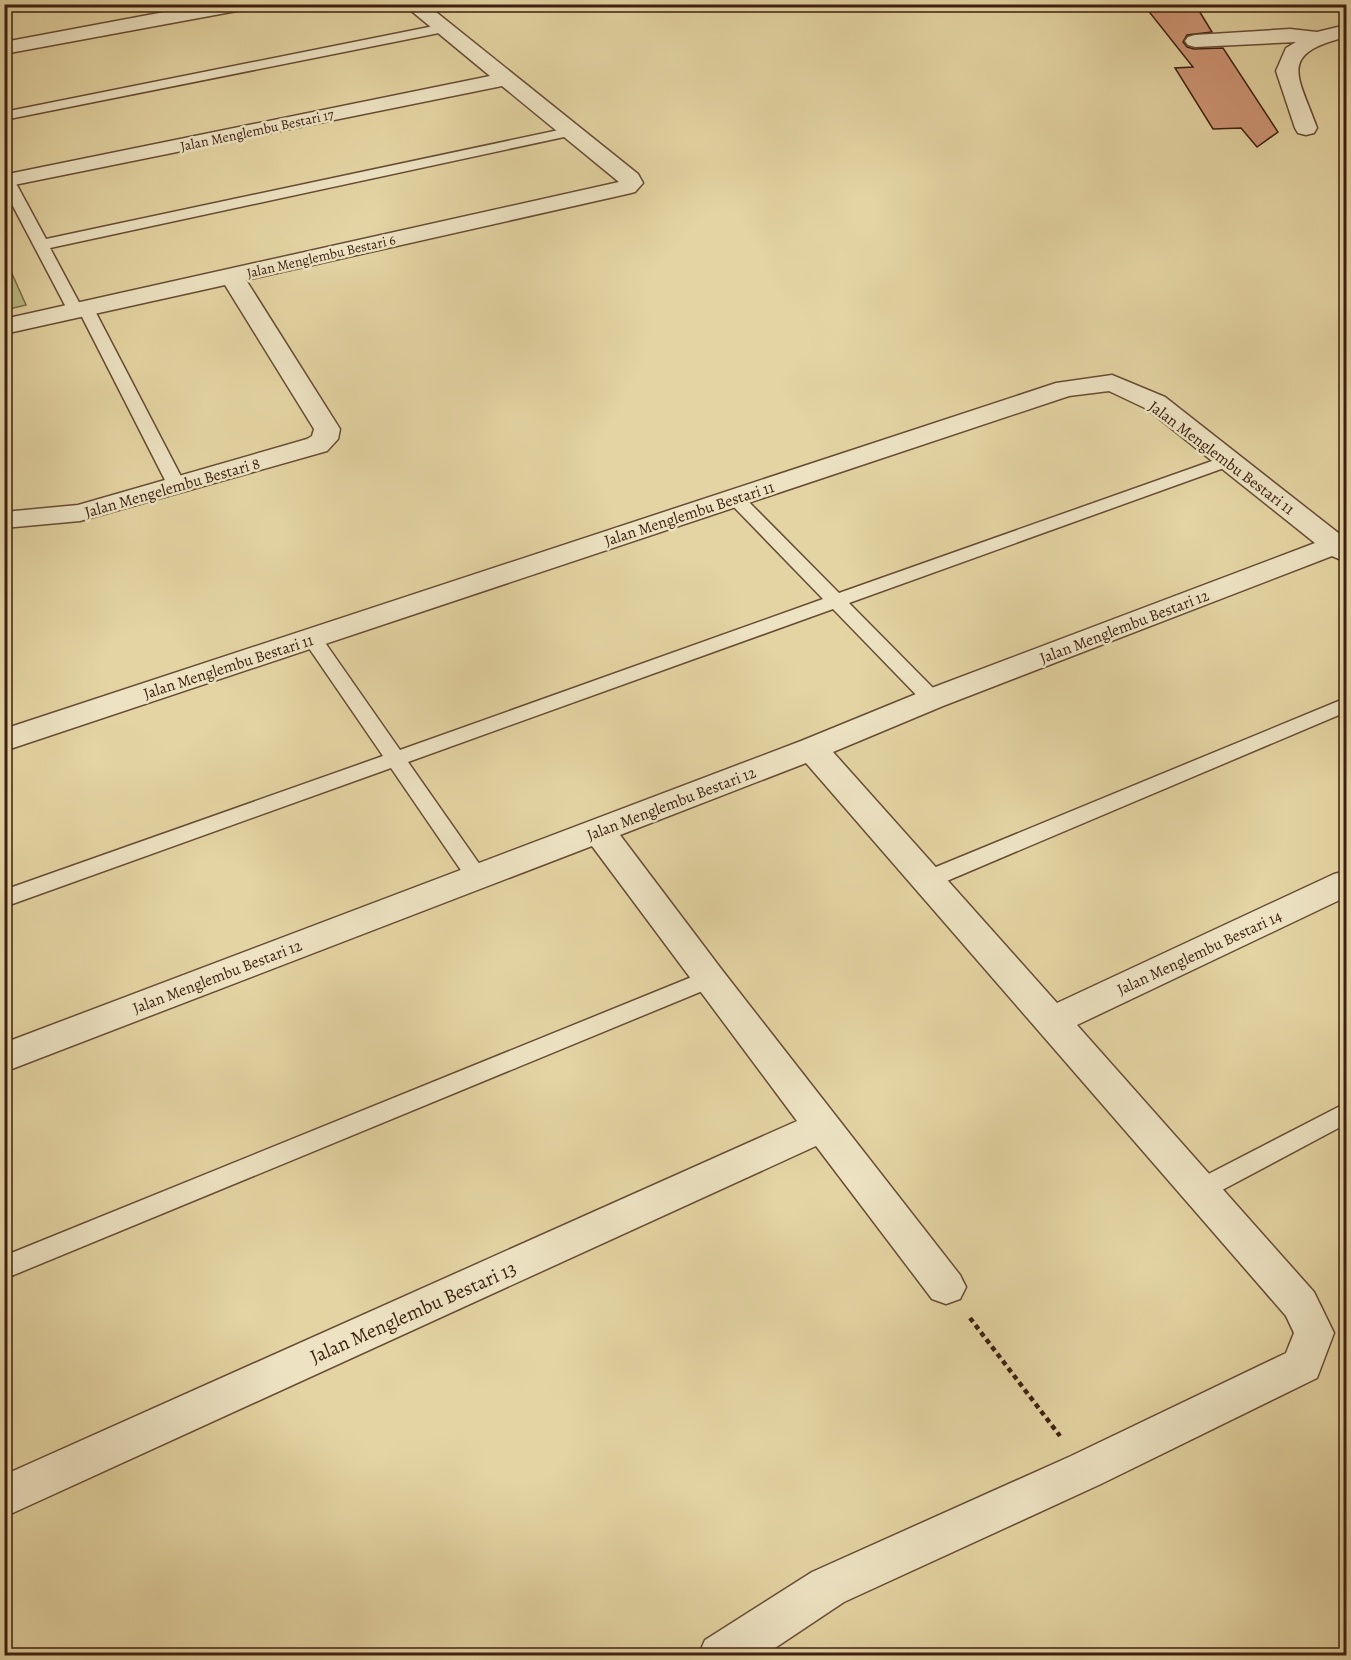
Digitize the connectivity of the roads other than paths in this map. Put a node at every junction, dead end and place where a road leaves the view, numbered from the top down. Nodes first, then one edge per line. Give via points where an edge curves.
1 (242, 4) edge
2 (413, 4) edge
3 (444, 28) junction
4 (1347, 31) edge
5 (1317, 38) junction
6 (1195, 41) dead end
7 (4, 48) edge
8 (507, 79) junction
9 (4, 116) edge
10 (1306, 128) dead end
11 (573, 131) junction
12 (6, 178) edge
13 (41, 245) junction
14 (232, 276) junction
15 (81, 310) junction
16 (4, 327) edge
17 (1229, 460) junction
18 (177, 486) junction
19 (735, 498) junction
20 (4, 520) edge
21 (1342, 549) edge
22 (835, 601) junction
23 (312, 638) junction
24 (933, 699) junction
25 (1347, 705) edge
26 (4, 740) edge
27 (812, 749) junction
28 (396, 759) junction
29 (599, 831) junction
30 (477, 876) junction
31 (927, 880) junction
32 (1347, 883) edge
33 (4, 899) edge
34 (709, 979) junction
35 (1052, 1021) junction
36 (4, 1058) edge
37 (1347, 1113) edge
38 (822, 1126) junction
39 (1200, 1190) junction
40 (4, 1268) edge
41 (946, 1287) road end
42 (4, 1497) edge
43 (721, 1656) edge

1 - 7 street
2 - 3 street
3 - 8 street
3 - 9 lane
4 - 5 street
5 - 6 street via 1290,35
5 - 10 street via 1293,52 1286,71
8 - 11 street
8 - 12 street, Jalan Menglembu Bestari 17
11 - 13 lane
11 - 14 street, Jalan Menglembu Bestari 6 via 632,183
12 - 13 lane
13 - 15 lane
14 - 15 street, Jalan Menglembu Bestari 6
14 - 18 street, Jalan Mengelembu Bestari 8 via 327,429 325,439 317,445
15 - 16 street, Jalan Menglembu Bestari 6
15 - 18 lane
17 - 19 street, Jalan Menglembu Bestari 11 via 1156,403 1112,383 1065,389
17 - 21 street, Jalan Menglembu Bestari 11
17 - 22 lane
18 - 20 street, Jalan Mengelembu Bestari 8 via 80,513
19 - 22 lane
19 - 23 street, Jalan Menglembu Bestari 11
21 - 24 street, Jalan Menglembu Bestari 12
22 - 24 lane
22 - 28 lane
23 - 26 street, Jalan Menglembu Bestari 11
23 - 28 lane
24 - 27 street, Jalan Menglembu Bestari 12
25 - 31 lane
27 - 29 street, Jalan Menglembu Bestari 12
27 - 31 street
28 - 30 lane
28 - 33 lane
29 - 30 street, Jalan Menglembu Bestari 12
29 - 34 street
30 - 36 street, Jalan Menglembu Bestari 12
31 - 35 street
32 - 35 street, Jalan Menglembu Bestari 14
34 - 38 street
34 - 40 lane
35 - 39 street
37 - 39 lane
38 - 41 street
38 - 42 street, Jalan Menglembu Bestari 13
39 - 43 street via 1300,1304 1314,1334 1302,1365 1086,1470 828,1587

